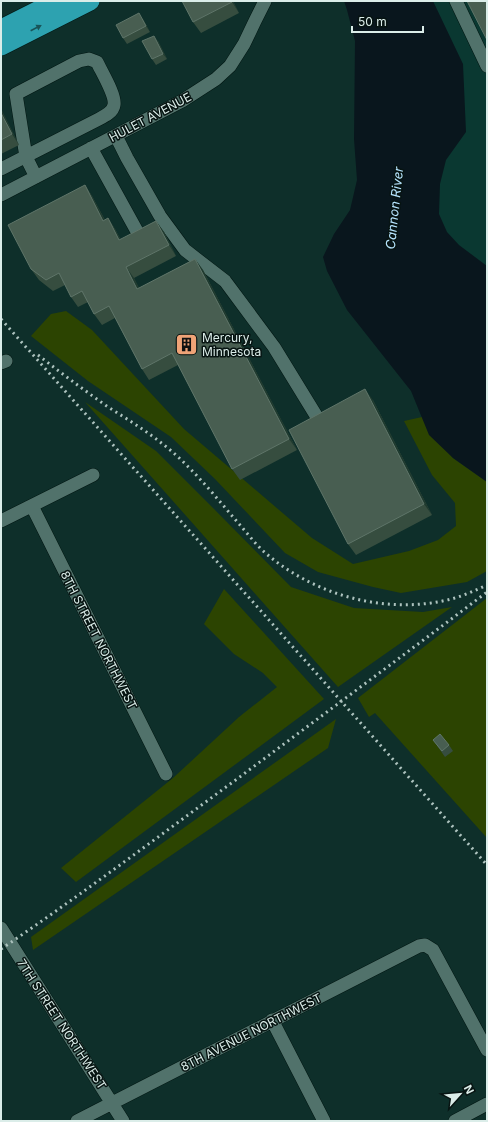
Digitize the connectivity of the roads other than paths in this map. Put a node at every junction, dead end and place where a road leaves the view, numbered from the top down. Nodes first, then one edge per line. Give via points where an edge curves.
1 (57, 1) edge
2 (90, 1) edge
3 (265, 1) edge
4 (456, 1) edge
5 (1, 29) edge
6 (1, 46) edge
7 (487, 66) edge
8 (99, 119) junction
9 (112, 137) junction
10 (91, 148) junction
11 (26, 157) junction
12 (1, 170) edge
13 (36, 177) junction
14 (1, 196) edge
15 (139, 235) edge
16 (320, 422) edge
17 (93, 475) dead end
18 (32, 506) junction
19 (1, 521) edge
20 (166, 774) dead end
21 (1, 928) edge
22 (272, 1020) junction
23 (487, 1050) edge
24 (112, 1103) junction
25 (487, 1104) edge
26 (77, 1121) edge
27 (123, 1121) edge
28 (324, 1121) edge
29 (455, 1121) edge

1 - 5 highway
6 -> 2 highway
3 - 9 street, HULET AVENUE via 244,44 230,66 216,79 182,101
4 - 7 street
8 - 9 street
8 - 11 street
8 - 11 street via 109,114 114,106 114,97 96,62 90,59 79,61 16,94
9 - 10 street, HULET AVENUE
9 - 16 street via 160,216 185,250 225,281 274,347
10 - 13 street, HULET AVENUE
10 - 15 street
11 - 12 street
11 - 13 street
13 - 14 street, HULET AVENUE
17 - 18 street
18 - 19 street
18 - 20 street, 8TH STREET NORTHWEST
21 - 24 street, 7TH STREET NORTHWEST
22 - 23 street, 8TH AVENUE NORTHWEST via 425,945 434,950
22 - 24 street, 8TH AVENUE NORTHWEST
22 - 28 street
24 - 26 street, 8TH AVENUE NORTHWEST
24 - 27 street, 7TH STREET NORTHWEST
25 - 29 street

